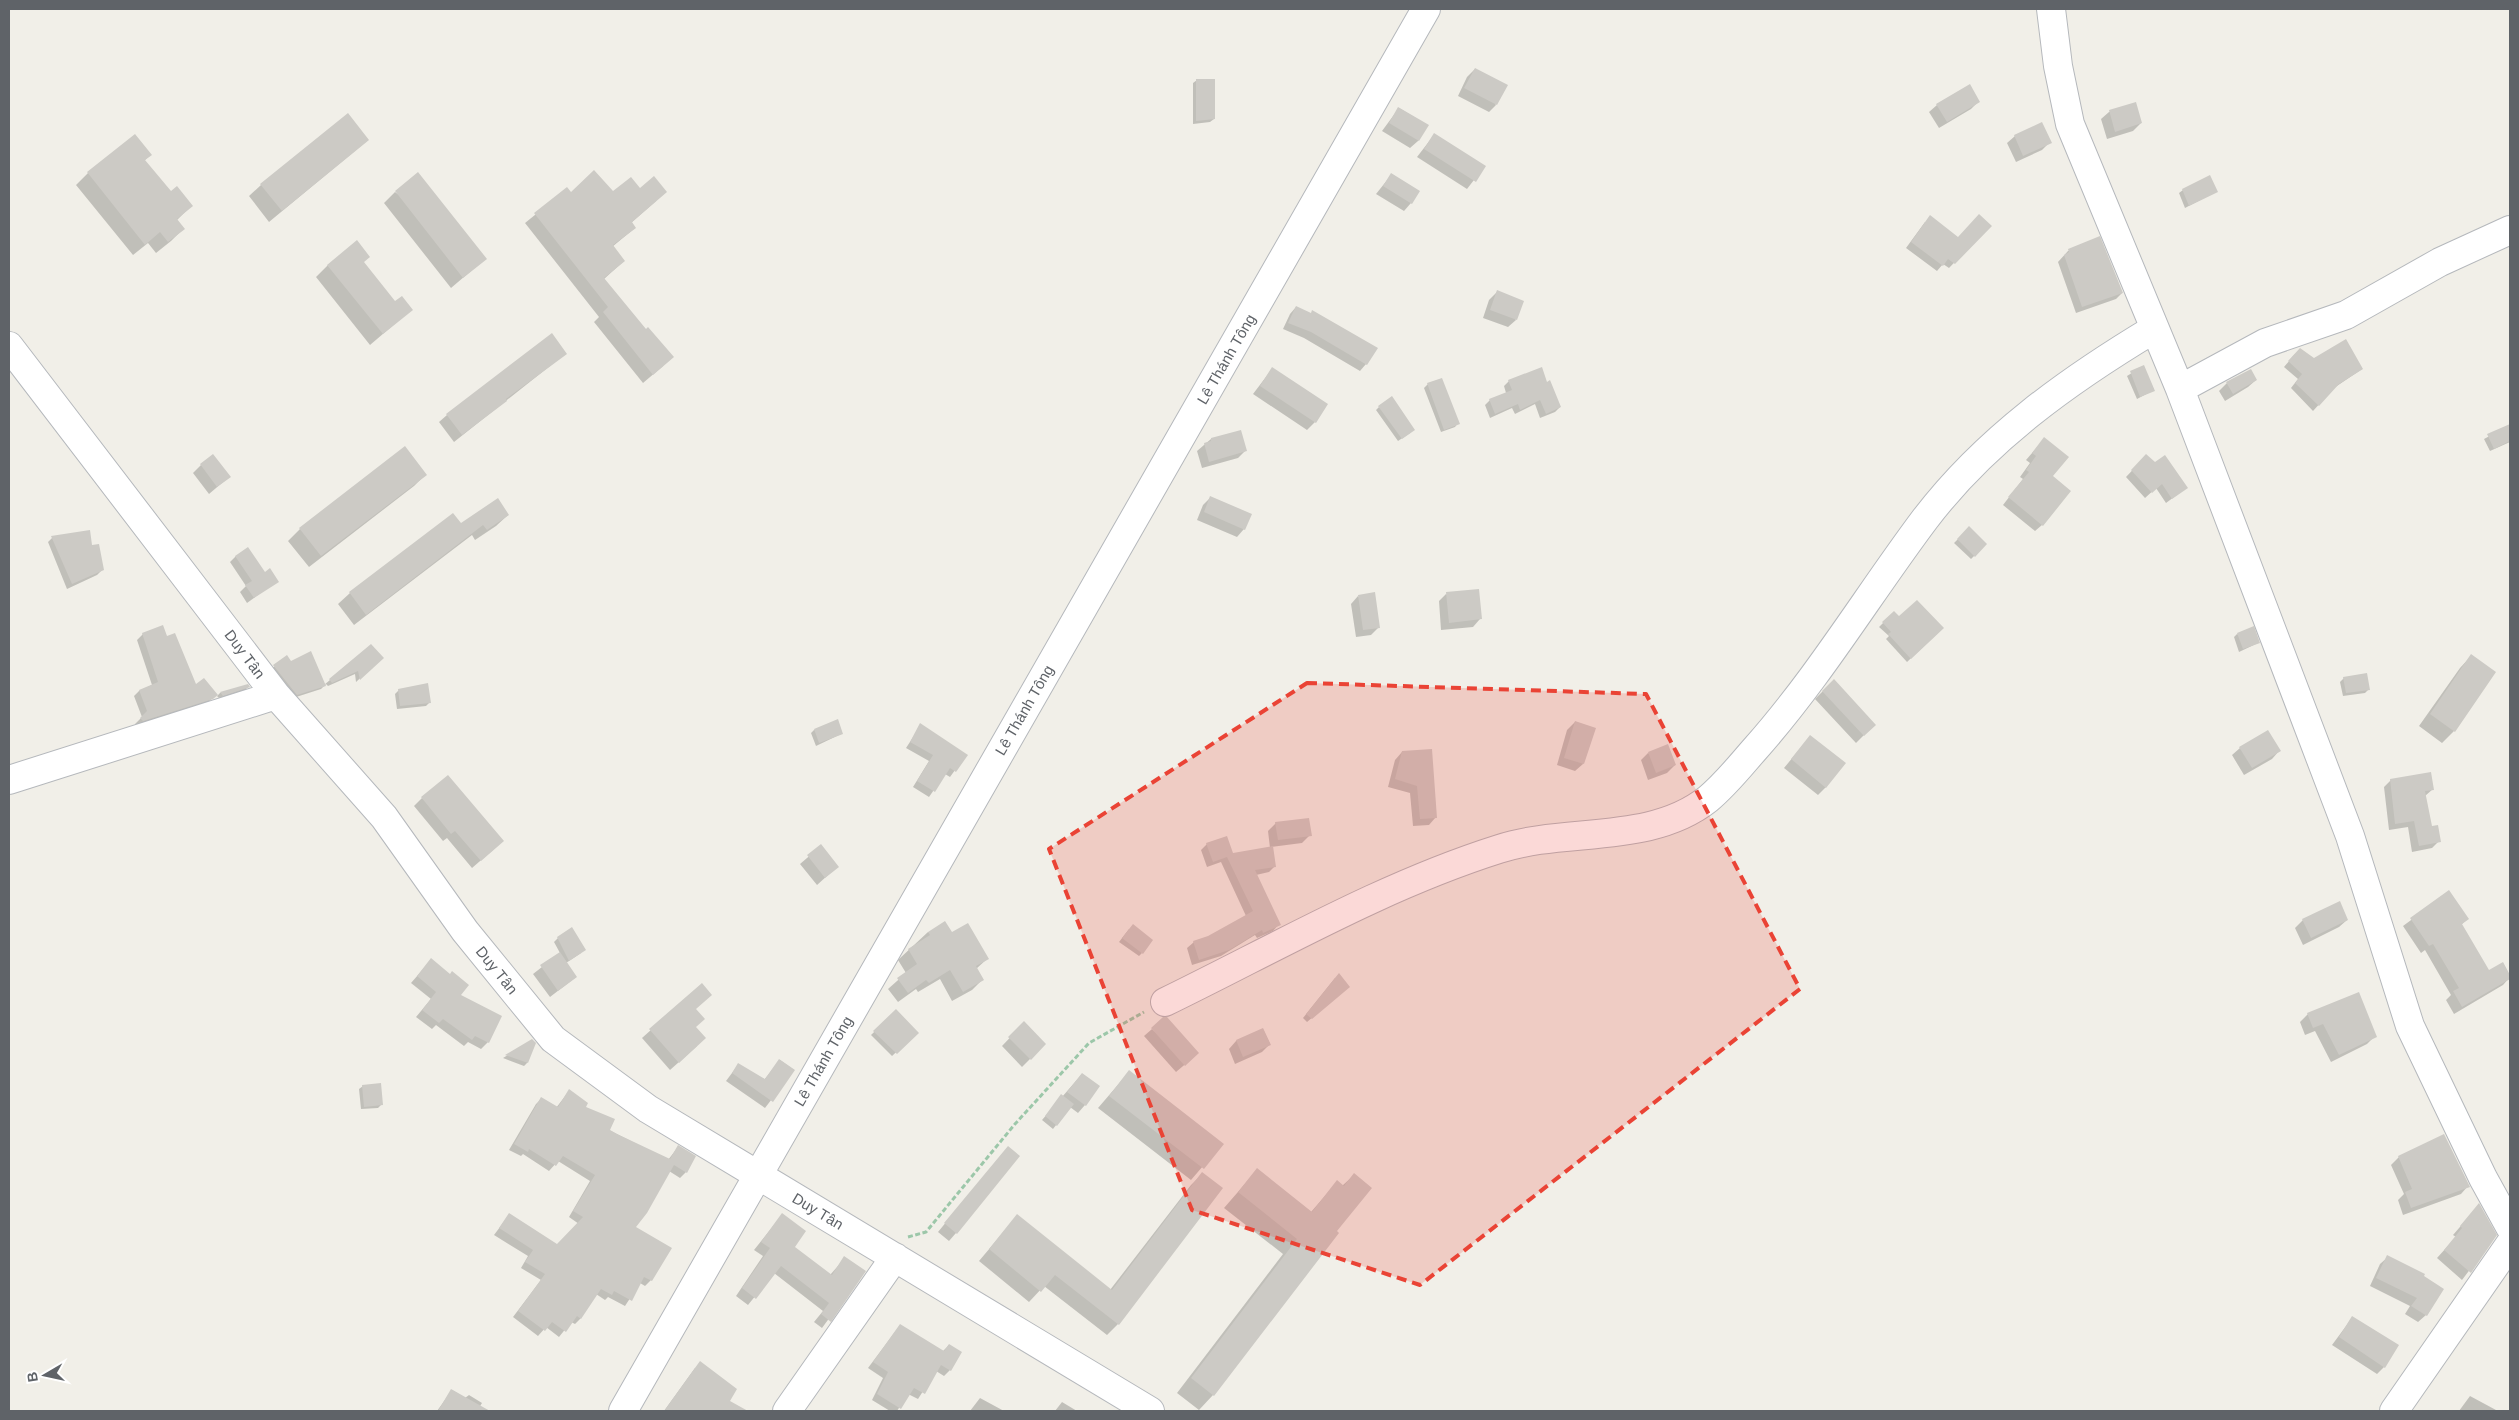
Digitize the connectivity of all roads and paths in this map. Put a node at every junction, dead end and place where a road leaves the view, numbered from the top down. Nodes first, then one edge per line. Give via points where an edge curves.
1 (1426, 9) edge
2 (2051, 9) edge
3 (2510, 230) edge
4 (2154, 329) junction
5 (9, 346) edge
6 (2180, 389) junction
7 (276, 695) junction
8 (9, 780) edge
9 (1165, 1002) joint
10 (758, 1175) junction
11 (2510, 1227) edge
12 (2510, 1244) edge
13 (885, 1251) junction
14 (623, 1411) edge
15 (787, 1411) edge
16 (1150, 1411) edge
17 (2394, 1411) edge

1 - 10 street, Lê Thánh Tông
2 - 4 street via 2059,74 2070,124
3 - 6 street via 2440,262 2346,315 2265,343
4 - 6 street
4 - 9 street via 2090,367 2057,392 2016,425 1962,477 1927,517 1783,717 1706,800 1676,817 1638,828 1561,837 1498,849 1312,928
5 - 7 street, Duy Tân
6 - 11 street via 2350,836 2410,1026
7 - 8 street
7 - 10 street, Duy Tân via 384,817 465,931 553,1039 648,1109
9 - 13 path via 1089,1042 1015,1124 926,1232
10 - 13 street, Duy Tân
10 - 14 street, Lê Thánh Tông
12 - 17 street
13 - 15 street
13 - 16 street, Duy Tân

